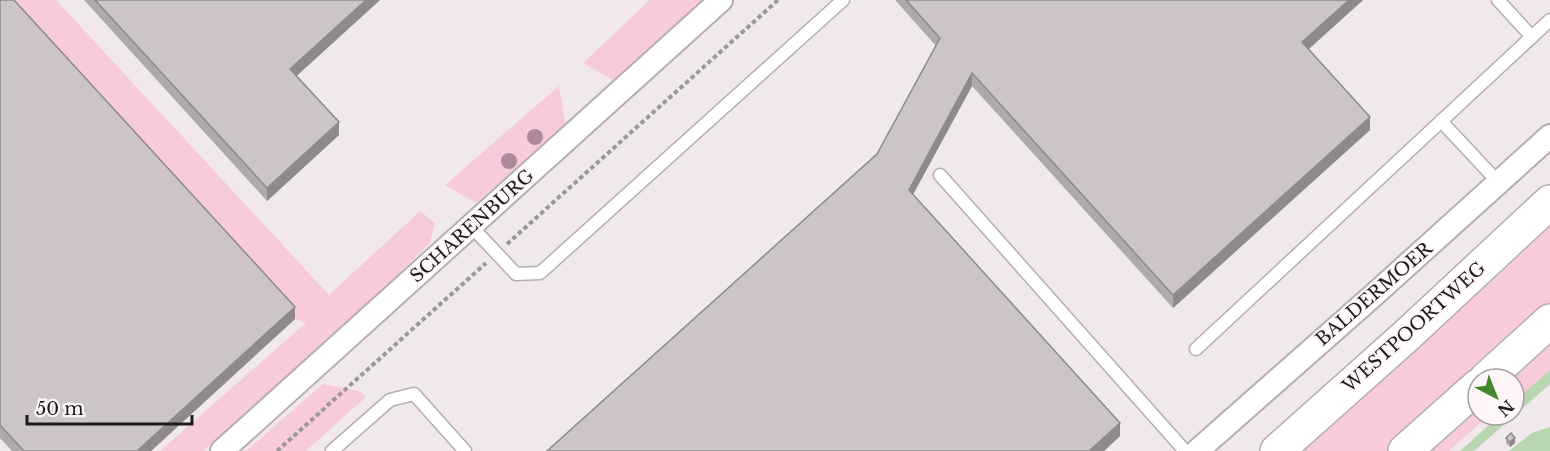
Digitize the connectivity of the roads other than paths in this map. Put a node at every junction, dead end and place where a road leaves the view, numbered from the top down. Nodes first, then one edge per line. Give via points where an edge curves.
1 (721, 0) edge
2 (843, 0) edge
3 (1498, 0) edge
4 (1550, 20) edge
5 (1532, 37) junction
6 (1441, 121) junction
7 (1550, 136) edge
8 (940, 175) dead end
9 (1498, 183) junction
10 (1550, 202) edge
11 (471, 226) junction
12 (1550, 321) edge
13 (1196, 350) dead end
14 (1498, 367) edge
15 (1466, 397) edge
16 (222, 451) edge
17 (332, 451) edge
18 (465, 451) edge
19 (1185, 451) edge
20 (1197, 451) edge
21 (1277, 451) edge
22 (1405, 451) edge

1 - 11 street, SCHARENBURG
2 - 11 lane via 540,273 516,274
3 - 5 lane
4 - 5 lane
5 - 6 lane
6 - 9 lane
6 - 13 lane
7 - 9 street, BALDERMOER
8 - 19 lane
9 - 20 street, BALDERMOER
10 - 21 main road, WESTPOORTWEG
11 - 16 street, SCHARENBURG
12 - 14 main road
15 - 22 main road
17 - 18 lane via 390,400 414,394

